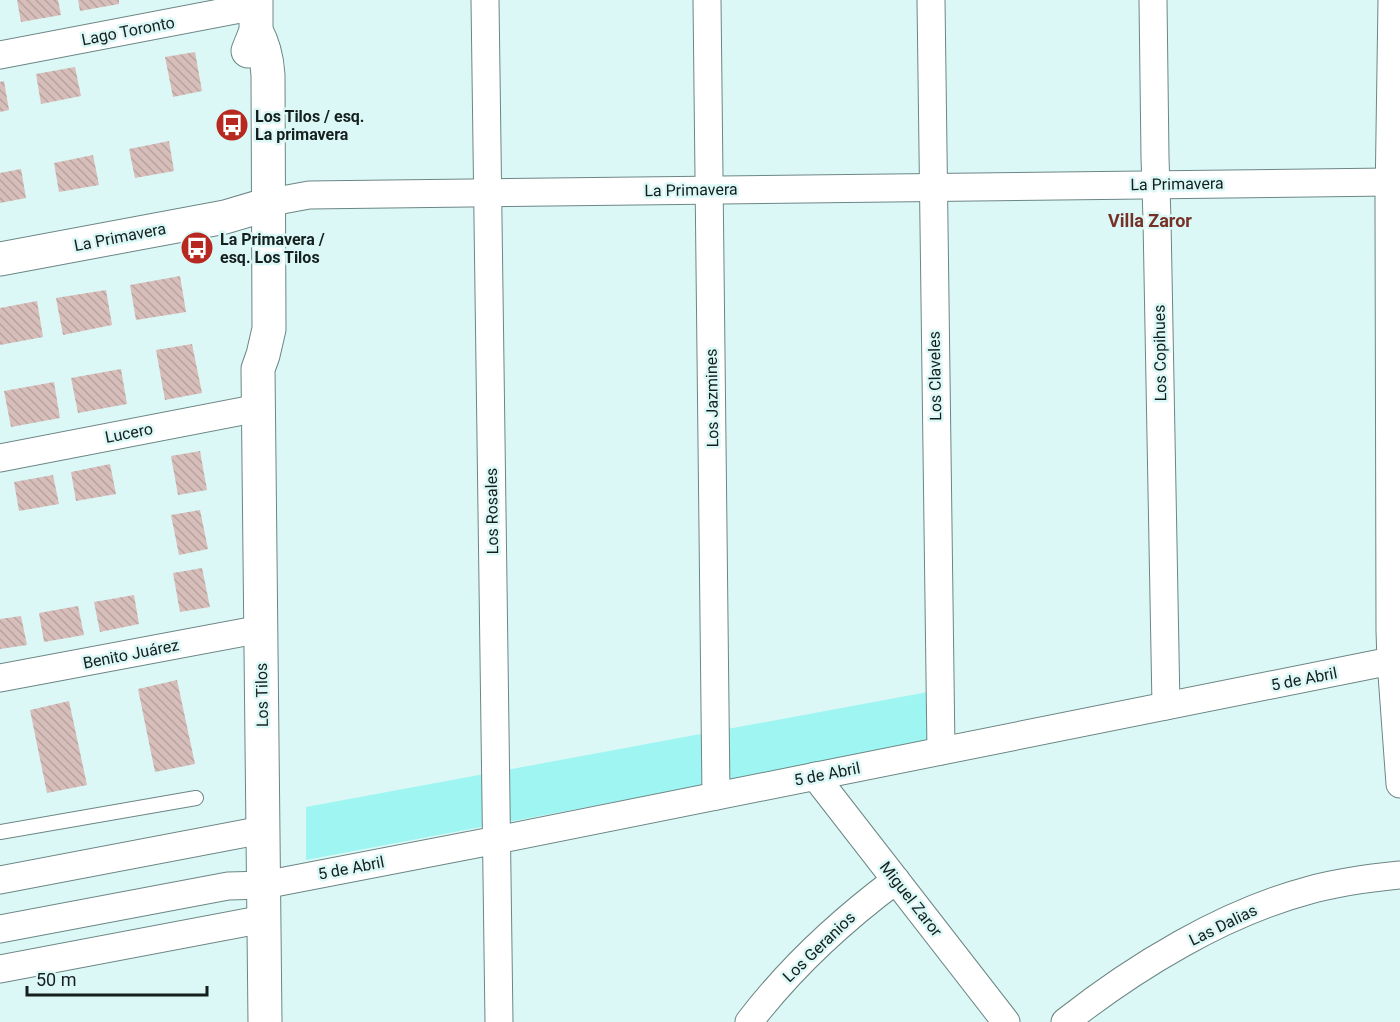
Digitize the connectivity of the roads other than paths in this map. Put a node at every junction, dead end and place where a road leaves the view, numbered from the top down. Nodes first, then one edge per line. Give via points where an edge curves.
1 (485, 0) edge
2 (708, 0) edge
3 (931, 0) edge
4 (1153, 0) edge
5 (1392, 0) edge
6 (256, 12) edge
7 (0, 55) edge
8 (1395, 123) edge
9 (1389, 182) junction
10 (1156, 184) junction
11 (932, 187) junction
12 (710, 190) junction
13 (487, 192) junction
14 (258, 208) junction
15 (0, 259) edge
16 (1394, 392) edge
17 (259, 408) junction
18 (0, 458) edge
19 (261, 629) junction
20 (1390, 661) junction
21 (0, 678) edge
22 (1166, 706) junction
23 (941, 751) junction
24 (815, 776) junction
25 (1400, 784) edge
26 (716, 796) junction
27 (196, 798) dead end
28 (263, 830) junction
29 (0, 832) edge
30 (497, 840) junction
31 (1400, 875) edge
32 (0, 880) edge
33 (896, 880) junction
34 (264, 885) junction
35 (264, 919) junction
36 (0, 928) edge
37 (0, 969) edge
38 (265, 1022) edge
39 (499, 1022) edge
40 (749, 1022) edge
41 (1006, 1022) edge
42 (1065, 1022) edge

1 - 13 street, Los Rosales
2 - 12 street, Los Jazmines
3 - 11 street, Los Claveles
4 - 10 street, Los Copihues
5 - 8 street
6 - 7 street, Lago Toronto
6 - 14 street, Los Tilos via 246,68
8 - 9 street
9 - 10 street, La Primavera
9 - 16 street
10 - 11 street, La Primavera
10 - 22 street, Los Copihues
11 - 12 street, La Primavera
11 - 23 street, Los Claveles
12 - 13 street, La Primavera
12 - 26 street, Los Jazmines
13 - 14 street, La Primavera via 309,195
13 - 30 street, Los Rosales
14 - 15 street, La Primavera
14 - 17 street, Los Tilos via 249,337 258,369
16 - 20 street
17 - 18 street, Lucero
17 - 19 street, Los Tilos
19 - 21 street, Benito Juárez
19 - 28 street, Los Tilos
20 - 22 street, 5 de Abril
20 - 25 street
22 - 23 street, 5 de Abril
23 - 24 street, 5 de Abril
24 - 26 street, 5 de Abril
24 - 33 street, Miguel Zaror
26 - 30 street, 5 de Abril
27 - 29 lane
28 - 32 street
28 - 34 street, Los Tilos
30 - 34 street, 5 de Abril
30 - 39 street, Los Rosales
31 - 42 street, Las Dalias via 1310,890 1246,912 1165,954
33 - 40 street, Los Geranios via 824,939
33 - 41 street, Miguel Zaror
34 - 35 street, Los Tilos
34 - 36 street, 5 de Abril via 228,886
35 - 37 street
35 - 38 street, Los Tilos

